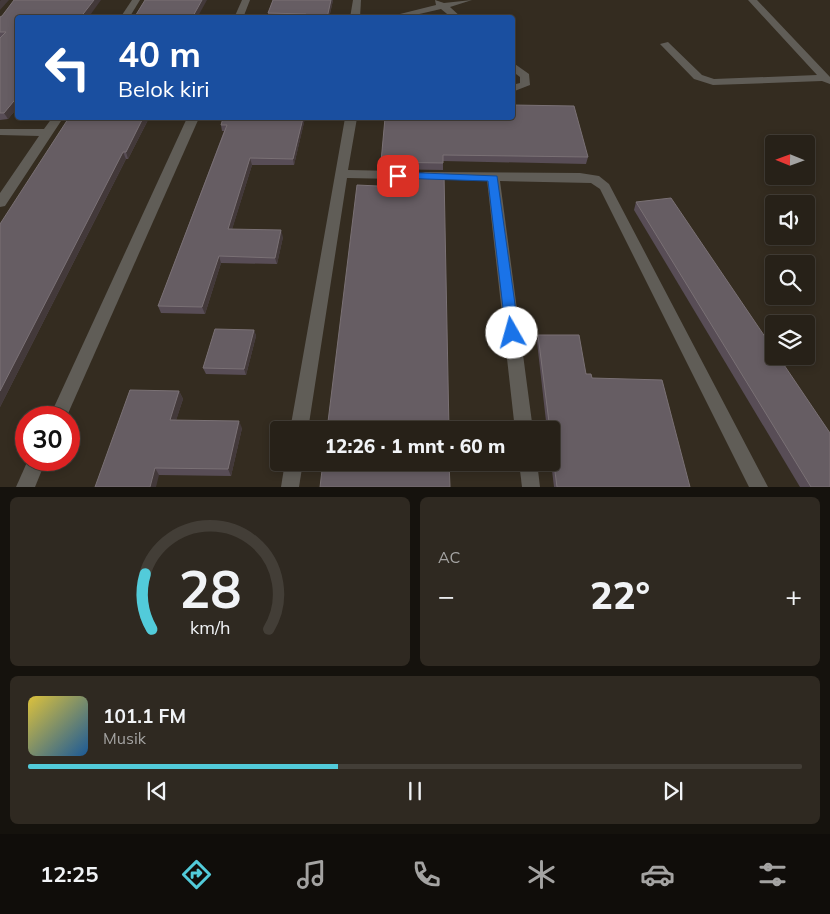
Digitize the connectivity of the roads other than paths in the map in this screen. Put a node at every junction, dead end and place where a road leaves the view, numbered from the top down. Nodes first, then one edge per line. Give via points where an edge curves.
1 (136, 0) edge
2 (246, 0) edge
3 (357, 0) edge
4 (436, 0) edge
5 (468, 0) edge
6 (752, 0) edge
7 (444, 5) junction
8 (126, 15) edge
9 (239, 15) edge
10 (355, 15) edge
11 (401, 15) edge
12 (455, 15) edge
13 (664, 44) dead end
14 (515, 68) edge
15 (828, 81) edge
16 (515, 88) edge
17 (56, 120) edge
18 (192, 120) edge
19 (350, 120) edge
20 (0, 132) edge
21 (47, 133) junction
22 (342, 174) junction
23 (493, 178) junction
24 (0, 204) edge
25 (61, 406) edge
26 (301, 421) edge
27 (523, 421) edge
28 (32, 471) edge
29 (292, 471) edge
30 (529, 471) edge
31 (25, 486) edge
32 (290, 486) edge
33 (531, 486) edge
34 (759, 486) edge

1 - 8 street
2 - 9 street
3 - 10 street
4 - 7 street
5 - 7 street
6 - 15 street
7 - 11 street
7 - 12 street
13 - 15 street via 698,76 713,82
14 - 16 street via 525,76 525,85
17 - 21 street
18 - 25 street
19 - 22 street
20 - 21 street
21 - 24 street
22 - 23 street
22 - 26 street
23 - 27 street
23 - 34 street via 595,179 605,188
28 - 31 street
29 - 32 street
30 - 33 street

